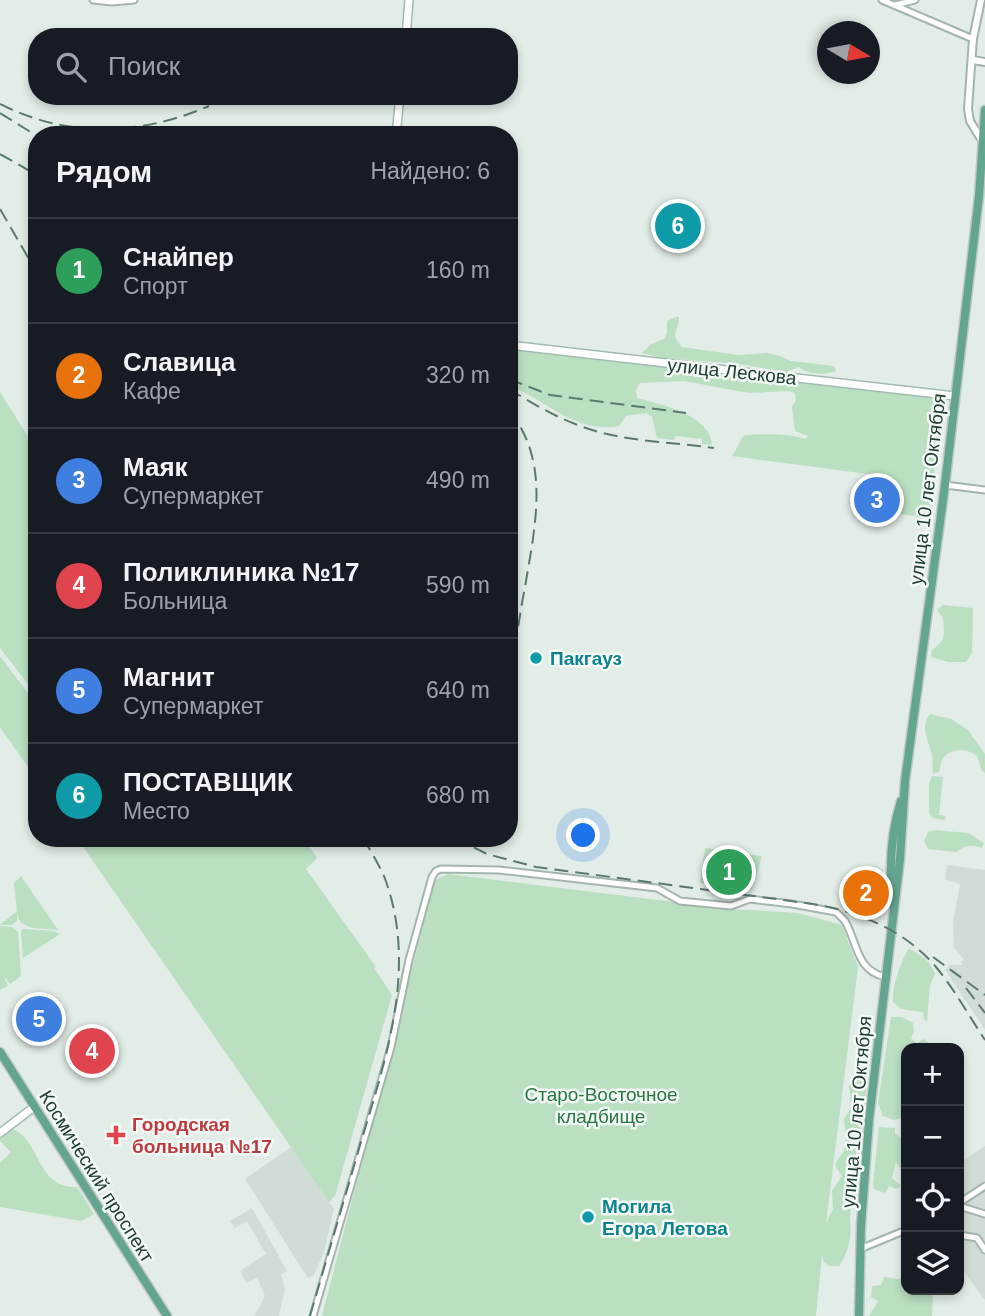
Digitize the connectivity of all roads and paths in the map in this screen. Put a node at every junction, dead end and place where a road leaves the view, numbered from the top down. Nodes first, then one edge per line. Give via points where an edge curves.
1 (93, 0) edge
2 (134, 0) edge
3 (409, 0) edge
4 (882, 0) edge
5 (981, 0) edge
6 (914, 1) edge
7 (894, 5) junction
8 (912, 12) junction
9 (407, 28) edge
10 (973, 39) junction
11 (973, 60) junction
12 (985, 62) edge
13 (399, 105) edge
14 (985, 110) edge
15 (397, 126) edge
16 (983, 142) junction
17 (985, 169) edge
18 (980, 191) junction
19 (518, 346) edge
20 (955, 396) junction
21 (945, 485) junction
22 (985, 490) edge
23 (885, 977) junction
24 (0, 1052) edge
25 (0, 1069) edge
26 (10, 1069) junction
27 (34, 1107) junction
28 (0, 1133) edge
29 (985, 1186) edge
30 (964, 1201) edge
31 (964, 1206) edge
32 (985, 1213) edge
33 (901, 1232) edge
34 (964, 1236) edge
35 (860, 1249) junction
36 (985, 1250) edge
37 (167, 1316) edge
38 (313, 1316) edge
39 (859, 1316) edge

1 - 2 street
3 - 9 main road
4 - 7 street
5 - 10 street
6 - 7 street
6 - 8 street
7 - 8 street
8 - 10 street
10 - 11 street
11 - 12 street
11 - 16 street via 968,116
13 - 15 main road
14 - 16 main road, улица 10 лет Октября
16 - 18 main road, улица 10 лет Октября
17 - 18 main road, улица 10 лет Октября
18 - 20 main road, улица 10 лет Октября
19 - 20 main road, улица Лескова
20 - 21 main road, улица 10 лет Октября
21 - 22 street
21 - 23 main road, улица 10 лет Октября via 904,792 891,841 893,911
23 - 35 main road, улица 10 лет Октября
23 - 38 street via 870,972 845,920 827,909 754,899 731,906 684,901 657,888 499,870 436,871 409,960 391,1047
24 - 26 main road, Космический проспект
25 - 26 main road
26 - 27 main road, Космический проспект
27 - 28 main road
27 - 37 main road, Космический проспект
29 - 30 street
31 - 32 street
33 - 35 street
34 - 36 street via 977,1238
35 - 39 main road, улица 10 лет Октября

